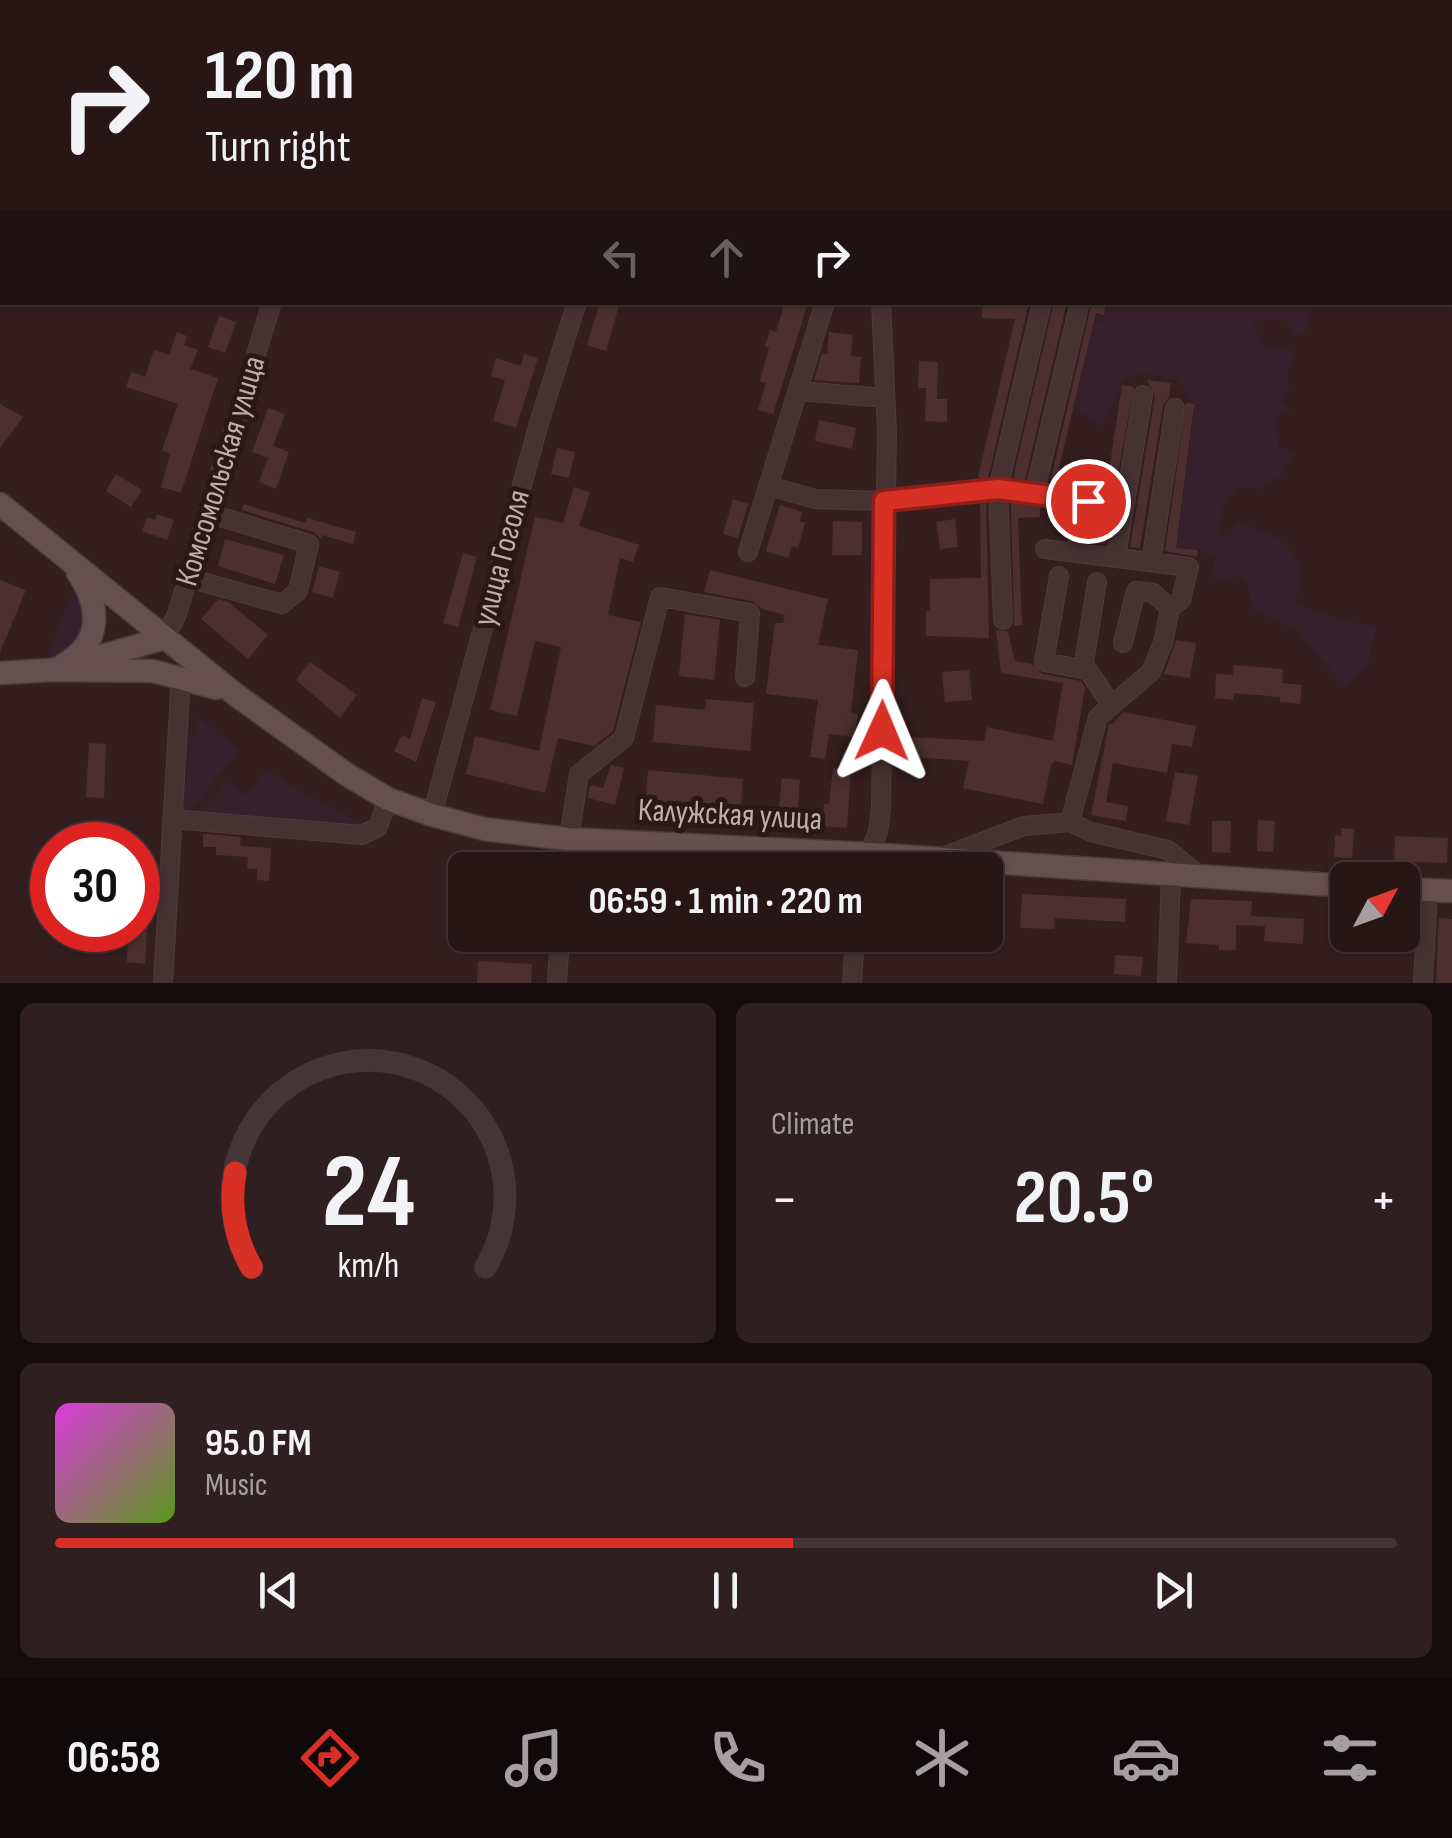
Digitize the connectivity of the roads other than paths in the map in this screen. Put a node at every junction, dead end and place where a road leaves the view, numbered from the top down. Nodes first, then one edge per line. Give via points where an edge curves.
1 (271, 305) edge
2 (577, 305) edge
3 (824, 305) edge
4 (881, 305) edge
5 (1041, 305) edge
6 (1079, 305) edge
7 (799, 391) junction
8 (1143, 395) dead end
9 (884, 398) junction
10 (1176, 408) dead end
11 (769, 486) junction
12 (998, 489) junction
13 (1034, 495) junction
14 (884, 501) junction
15 (0, 504) edge
16 (208, 513) junction
17 (1045, 549) dead end
18 (748, 552) dead end
19 (1076, 552) junction
20 (1116, 556) junction
21 (66, 558) junction
22 (1151, 562) junction
23 (1058, 576) dead end
24 (188, 578) junction
25 (1097, 582) dead end
26 (1170, 608) junction
27 (1003, 620) dead end
28 (166, 638) junction
29 (1124, 644) dead end
30 (1083, 669) junction
31 (52, 670) junction
32 (0, 674) edge
33 (180, 676) junction
34 (744, 676) dead end
35 (236, 695) junction
36 (1112, 706) junction
37 (388, 799) junction
38 (432, 815) junction
39 (172, 819) junction
40 (1070, 822) junction
41 (567, 839) junction
42 (566, 852) edge
43 (736, 852) edge
44 (870, 852) edge
45 (955, 852) edge
46 (1003, 864) edge
47 (1171, 876) junction
48 (1202, 878) junction
49 (1330, 885) edge
50 (1420, 890) edge
51 (1428, 890) junction
52 (1452, 892) edge
53 (559, 952) edge
54 (854, 952) edge
55 (163, 983) edge
56 (557, 983) edge
57 (852, 983) edge
58 (1167, 983) edge
59 (1424, 983) edge

1 - 16 street, Комсомольская улица
2 - 38 street, улица Гоголя
3 - 7 street
4 - 9 street
5 - 12 street
6 - 13 street
7 - 9 street
7 - 11 street
8 - 20 street
9 - 14 street
10 - 22 street
11 - 14 street via 815,499
11 - 18 street
12 - 13 street
12 - 14 street
12 - 27 street
13 - 19 street via 1088,501
14 - 44 street via 881,808
15 - 21 main road, Калужская улица
16 - 24 street, Комсомольская улица
16 - 24 street via 309,544 298,591 282,604
17 - 19 street
19 - 20 street
20 - 22 street
21 - 28 main road, Калужская улица
21 - 31 main road via 89,591 95,630 78,656
22 - 26 street via 1189,567 1181,600
23 - 30 street via 1044,662
24 - 28 street, Комсомольская улица
25 - 30 street
26 - 29 street via 1153,593 1136,591
26 - 36 street via 1151,672
28 - 31 main road
28 - 35 main road, Калужская улица
30 - 36 street
31 - 32 main road
31 - 33 main road
33 - 35 main road
33 - 39 street
34 - 41 street via 750,613 660,598 624,738 580,774
35 - 37 main road, Калужская улица
36 - 40 street via 1098,717
37 - 38 main road, Калужская улица
37 - 39 street via 378,827 362,835
38 - 41 main road, Калужская улица
39 - 55 street
40 - 45 street via 1024,826
40 - 48 street via 1168,850
41 - 42 street
41 - 43 main road, Калужская улица
46 - 47 main road, Калужская улица
47 - 48 main road, Калужская улица
47 - 58 street
48 - 49 main road, Калужская улица
50 - 51 main road
51 - 52 main road
51 - 59 street
53 - 56 street
54 - 57 street

